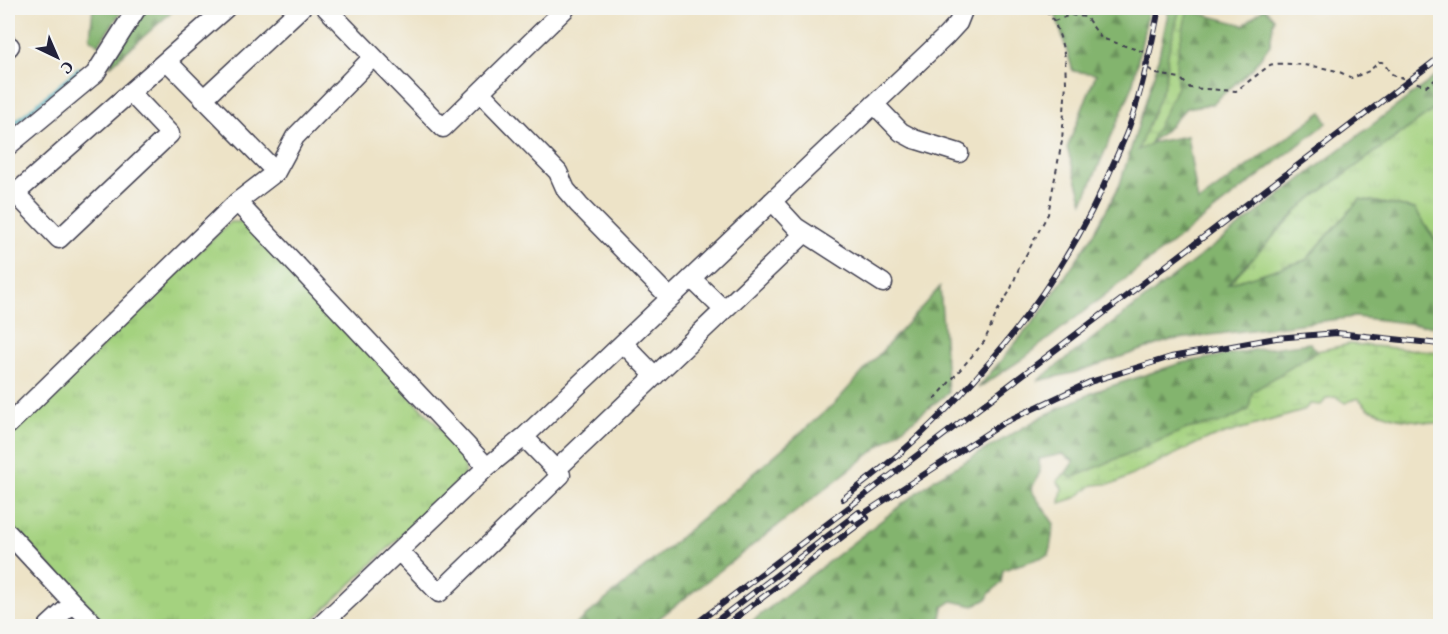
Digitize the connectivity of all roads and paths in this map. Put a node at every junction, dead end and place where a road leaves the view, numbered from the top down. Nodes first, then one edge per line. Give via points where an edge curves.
1 (136, 8) edge
2 (226, 8) edge
3 (301, 8) edge
4 (326, 8) edge
5 (566, 8) edge
6 (964, 8) edge
7 (1044, 8) edge
8 (1054, 21) junction
9 (373, 57) junction
10 (167, 61) junction
11 (1440, 76) edge
12 (130, 92) junction
13 (480, 92) junction
14 (203, 99) junction
15 (874, 104) junction
16 (8, 146) edge
17 (958, 153) dead end
18 (276, 172) junction
19 (11, 196) edge
20 (772, 201) junction
21 (237, 202) junction
22 (805, 233) junction
23 (691, 278) junction
24 (883, 283) dead end
25 (670, 298) junction
26 (724, 310) junction
27 (623, 343) junction
28 (655, 375) junction
29 (935, 399) dead end
30 (8, 426) edge
31 (524, 437) junction
32 (487, 467) junction
33 (556, 470) junction
34 (8, 533) edge
35 (399, 551) junction
36 (73, 603) junction
37 (48, 627) edge
38 (96, 627) edge
39 (320, 627) edge

1 - 16 lane via 95,74
2 - 10 lane
3 - 14 lane
4 - 9 lane
5 - 13 lane
6 - 15 lane via 958,23
7 - 8 path
8 - 11 path via 1070,15 1086,17 1101,38 1147,53 1144,65 1156,74 1175,76 1190,88 1236,91 1270,65 1282,63 1333,70 1352,78 1382,62 1394,75 1427,86
8 - 29 path via 1065,57 1066,82 1062,141 1048,214 984,342
9 - 13 lane via 442,128
9 - 18 lane via 295,137
10 - 12 lane
10 - 14 lane
12 - 19 lane
12 - 19 lane via 170,134 59,239
13 - 25 lane via 558,172 579,205
14 - 18 lane
15 - 17 lane via 901,132
15 - 20 lane
18 - 21 lane
20 - 22 lane
20 - 23 lane
21 - 30 lane
21 - 32 lane
22 - 24 lane
22 - 26 lane
23 - 25 lane
23 - 26 lane
25 - 27 lane
26 - 28 lane
27 - 28 lane
27 - 31 lane
28 - 33 lane
31 - 32 lane
31 - 33 lane
32 - 35 lane
33 - 35 lane via 561,475 440,593
34 - 36 lane
35 - 39 lane
36 - 37 lane
36 - 38 lane

